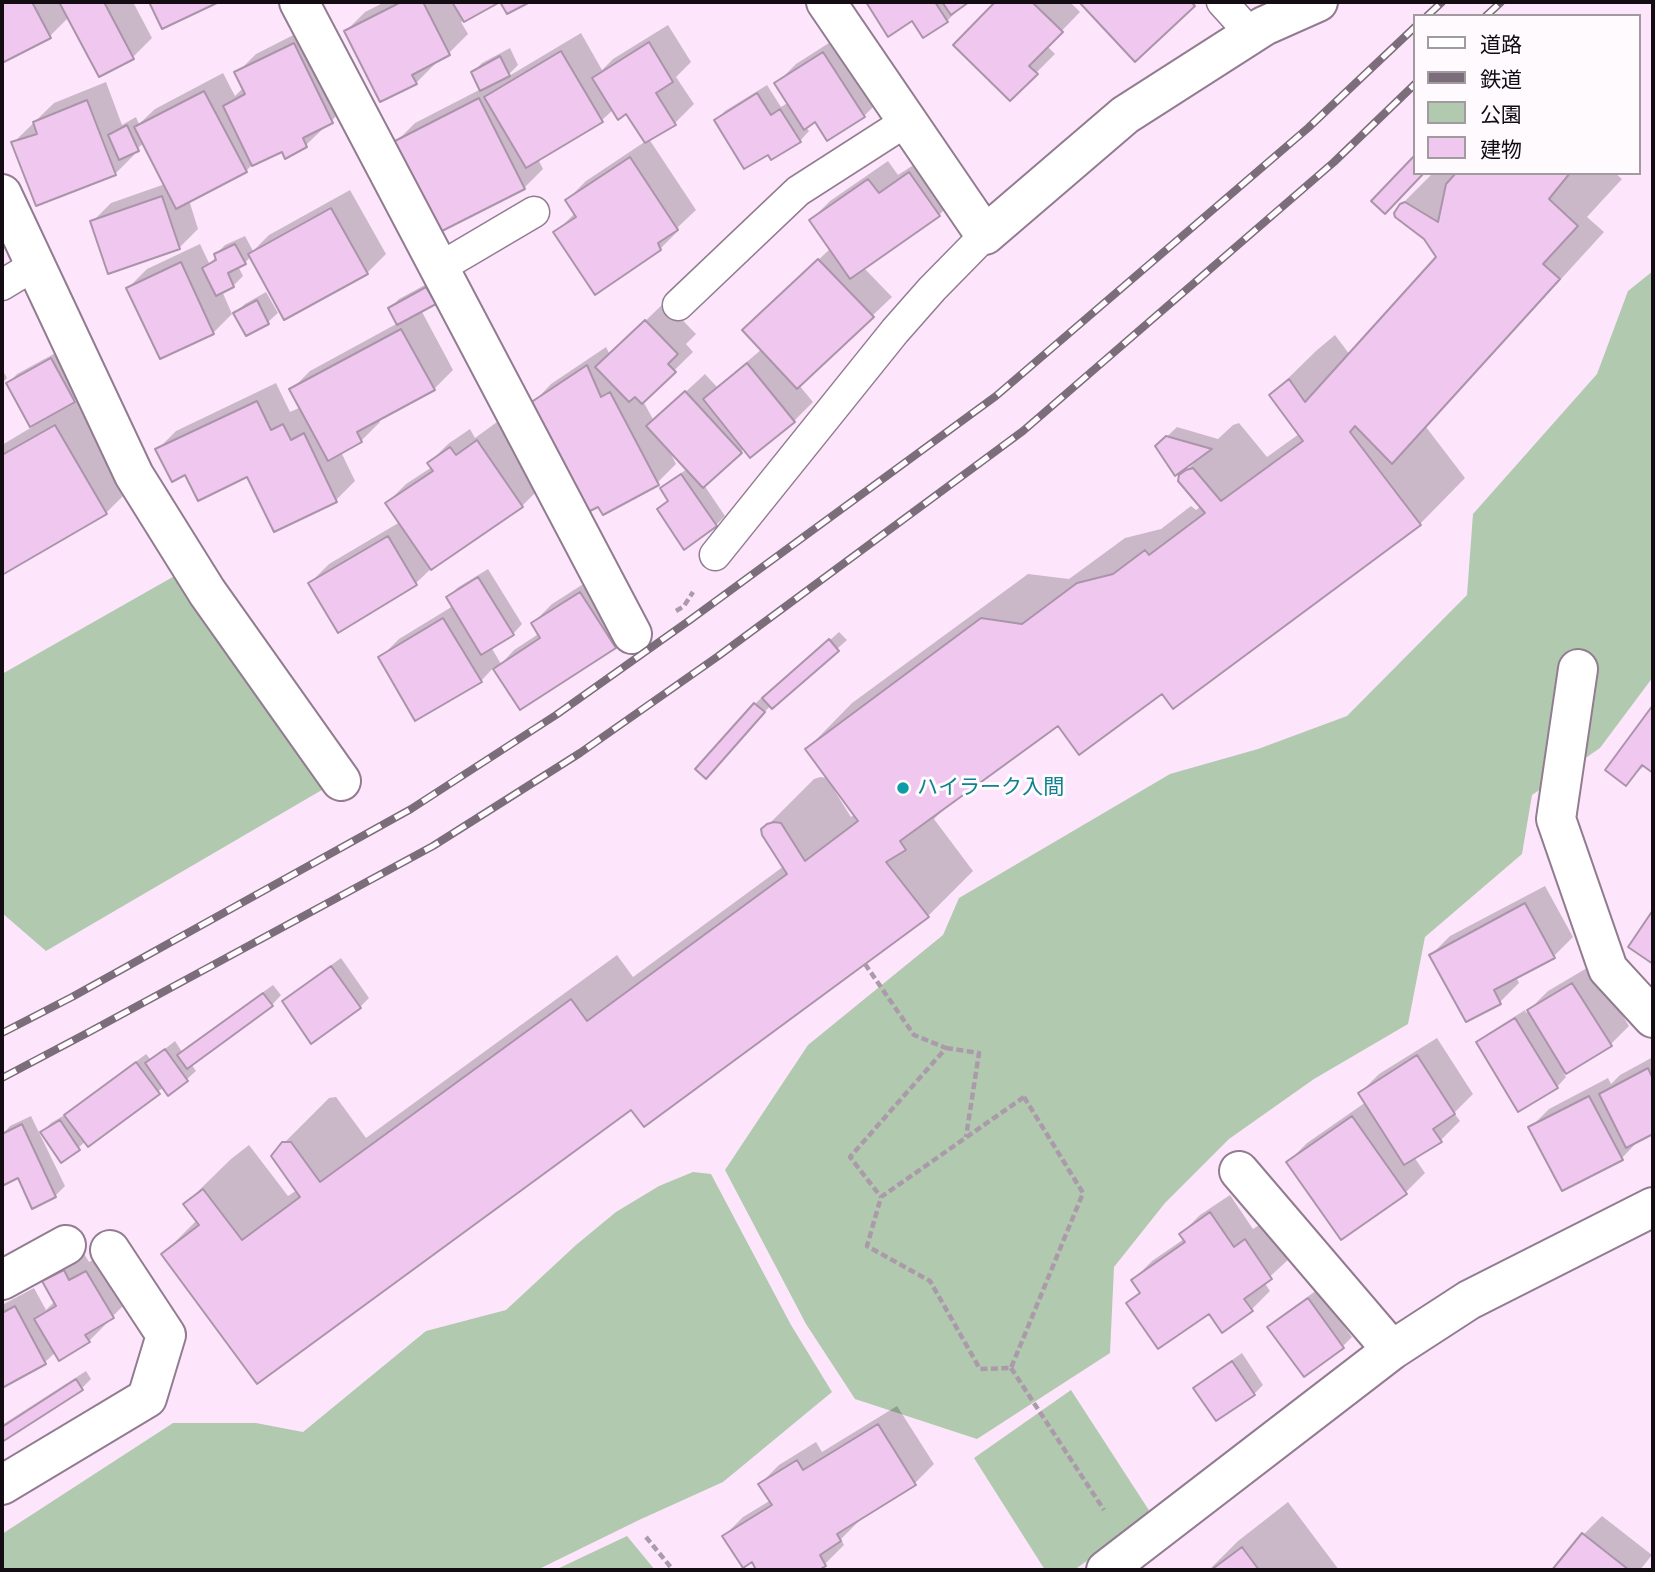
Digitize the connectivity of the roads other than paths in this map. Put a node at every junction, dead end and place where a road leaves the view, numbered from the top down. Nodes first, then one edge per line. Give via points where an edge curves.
1 (299, 2) edge
2 (826, 2) edge
3 (1222, 2) edge
4 (1318, 2) edge
5 (1251, 34) junction
6 (907, 121) junction
7 (2, 194) edge
8 (534, 212) dead end
9 (985, 235) junction
10 (35, 265) junction
11 (439, 268) junction
12 (2, 285) edge
13 (678, 304) dead end
14 (715, 555) road end
15 (632, 634) road end
16 (1578, 669) dead end
17 (341, 780) dead end
18 (1653, 1018) edge
19 (1239, 1171) dead end
20 (1653, 1208) edge
21 (66, 1245) dead end
22 (110, 1250) dead end
23 (2, 1280) edge
24 (1392, 1350) junction
25 (2, 1485) edge
26 (1118, 1561) edge

1 - 11 street
2 - 6 street
3 - 5 lane
4 - 5 street
5 - 9 street via 1125,116
6 - 9 street
6 - 13 lane via 798,191
7 - 10 street
8 - 11 lane
9 - 14 lane via 895,331
10 - 12 lane
10 - 17 street via 141,486 207,592
11 - 15 street
16 - 18 street via 1556,819 1608,969
19 - 24 street
20 - 24 street via 1469,1300
21 - 23 street
22 - 25 street via 166,1335 147,1398
24 - 26 street

